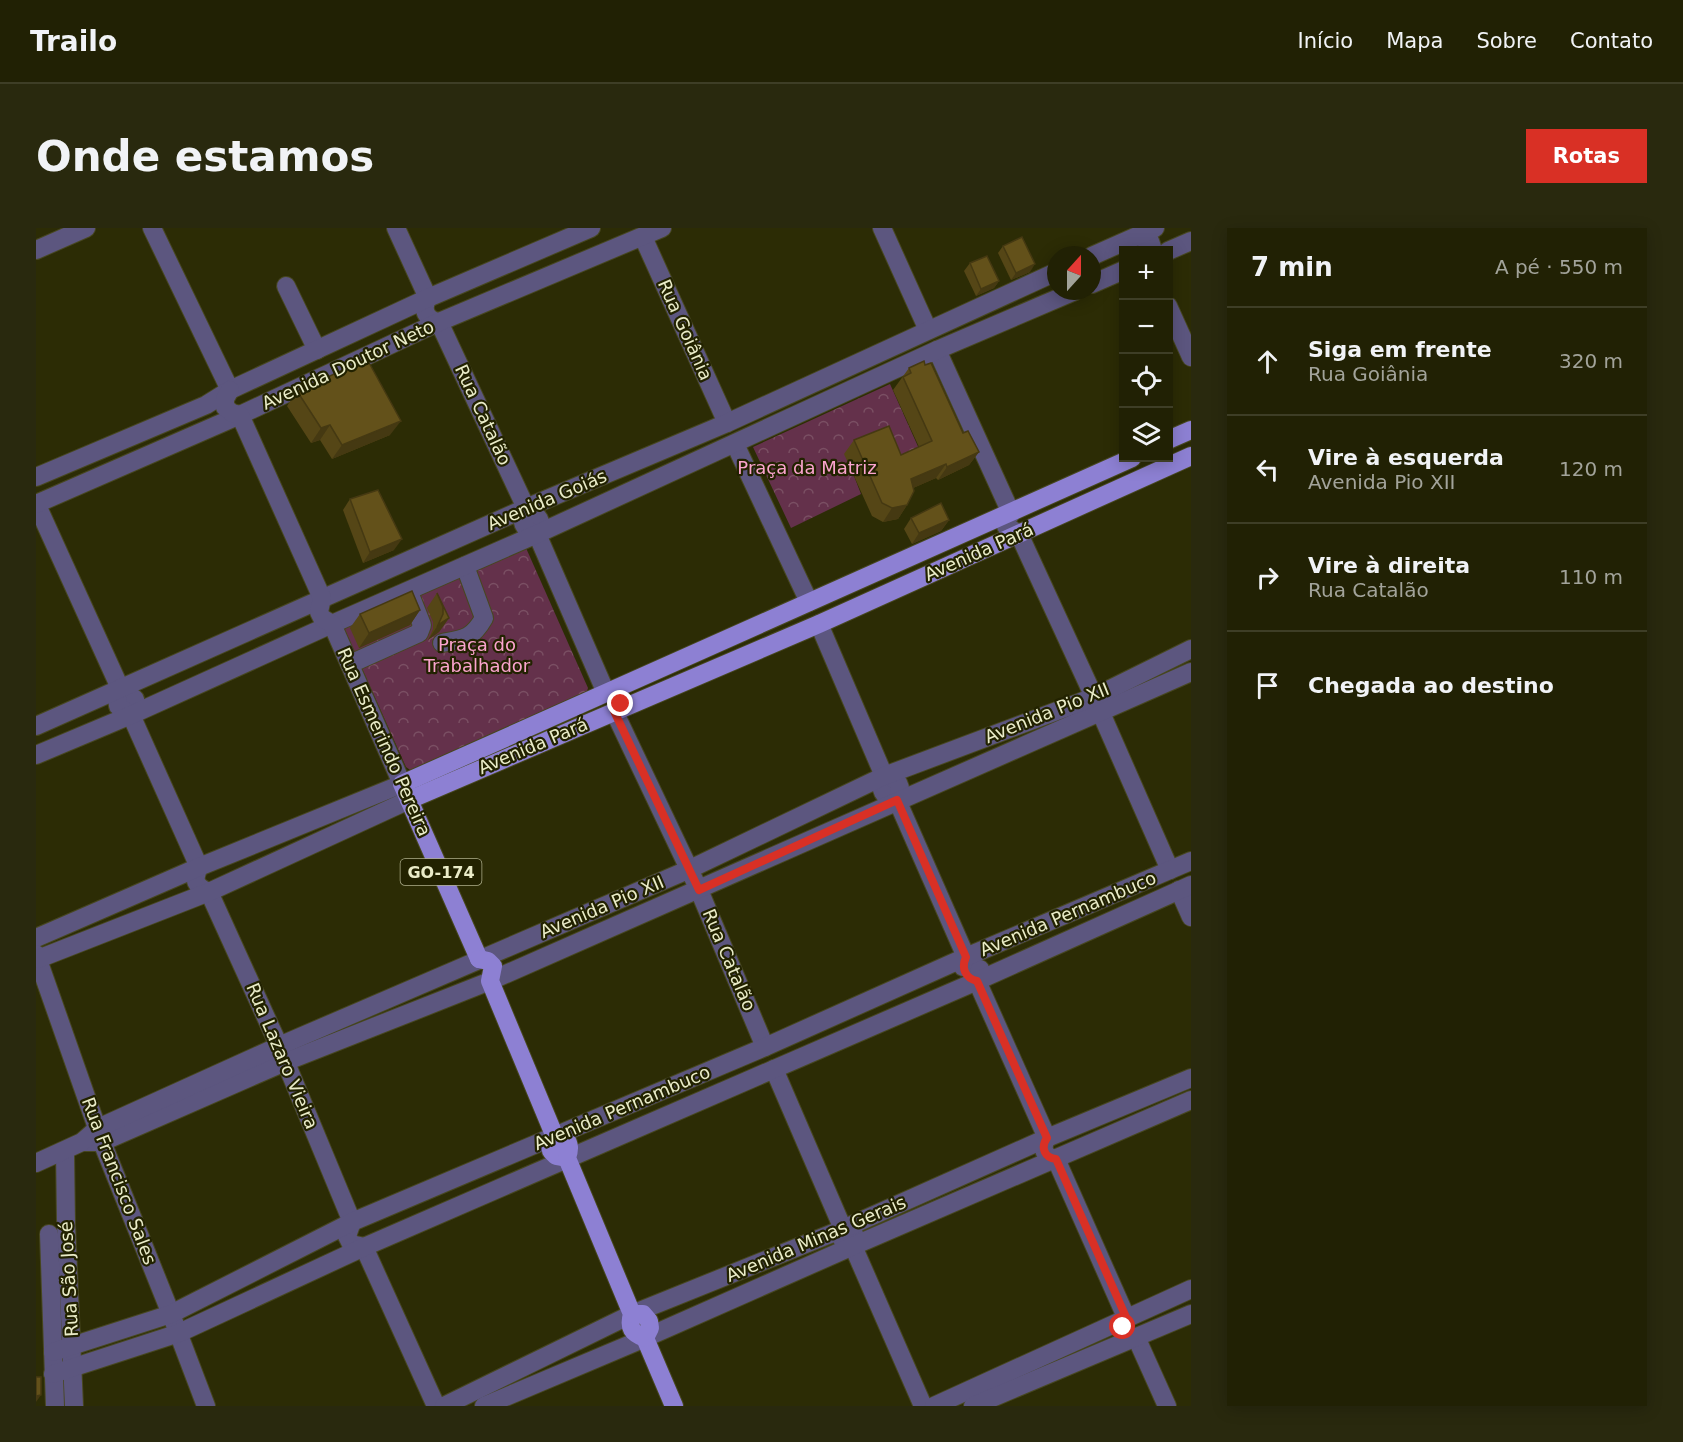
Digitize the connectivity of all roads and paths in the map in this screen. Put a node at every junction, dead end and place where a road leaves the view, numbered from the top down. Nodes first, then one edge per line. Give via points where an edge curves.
1 (86, 228) edge
2 (152, 228) edge
3 (396, 228) edge
4 (591, 228) edge
5 (626, 228) edge
6 (662, 228) edge
7 (882, 228) edge
8 (1155, 228) edge
9 (647, 232) edge
10 (1135, 238) edge
11 (1191, 240) edge
12 (1152, 246) edge
13 (1173, 249) edge
14 (36, 250) edge
15 (1101, 252) edge
16 (1119, 272) edge
17 (1047, 276) edge
18 (1101, 280) edge
19 (286, 286) dead end
20 (428, 298) junction
21 (1054, 300) edge
22 (1173, 317) edge
23 (439, 322) junction
24 (928, 330) junction
25 (317, 350) junction
26 (936, 350) junction
27 (1191, 357) edge
28 (230, 390) junction
29 (240, 415) junction
30 (727, 423) junction
31 (1191, 430) edge
32 (1173, 439) edge
33 (735, 444) junction
34 (1191, 456) edge
35 (1123, 462) edge
36 (36, 477) edge
37 (36, 483) edge
38 (37, 504) edge
39 (526, 508) junction
40 (1011, 513) junction
41 (537, 534) junction
42 (1019, 534) junction
43 (465, 566) junction
44 (408, 590) junction
45 (322, 598) junction
46 (809, 602) junction
47 (332, 624) junction
48 (819, 624) junction
49 (442, 643) dead end
50 (1191, 649) edge
51 (350, 664) junction
52 (1191, 672) edge
53 (120, 688) junction
54 (606, 693) junction
55 (1097, 705) junction
56 (614, 711) junction
57 (131, 715) junction
58 (36, 726) edge
59 (36, 754) edge
60 (884, 776) junction
61 (406, 792) junction
62 (897, 800) junction
63 (1191, 861) edge
64 (199, 867) junction
65 (690, 870) junction
66 (1170, 870) junction
67 (1185, 888) edge
68 (699, 890) junction
69 (209, 892) junction
70 (1191, 916) edge
71 (36, 938) edge
72 (37, 956) edge
73 (966, 957) junction
74 (479, 959) junction
75 (490, 981) junction
76 (977, 981) junction
77 (765, 1047) junction
78 (282, 1054) junction
79 (774, 1069) junction
80 (1191, 1078) edge
81 (1191, 1100) edge
82 (100, 1135) junction
83 (555, 1137) junction
84 (1047, 1138) junction
85 (66, 1151) junction
86 (567, 1158) junction
87 (1056, 1159) junction
88 (36, 1163) edge
89 (352, 1222) junction
90 (66, 1224) junction
91 (843, 1229) junction
92 (43, 1237) edge
93 (853, 1246) junction
94 (364, 1248) junction
95 (1191, 1289) edge
96 (171, 1314) junction
97 (632, 1314) junction
98 (1191, 1314) edge
99 (1126, 1317) junction
100 (178, 1333) junction
101 (1136, 1337) junction
102 (645, 1338) junction
103 (72, 1346) junction
104 (53, 1352) junction
105 (72, 1369) junction
106 (53, 1374) junction
107 (55, 1406) edge
108 (74, 1406) edge
109 (206, 1406) edge
110 (436, 1406) edge
111 (444, 1406) edge
112 (484, 1406) edge
113 (674, 1406) edge
114 (923, 1406) edge
115 (934, 1406) edge
116 (973, 1406) edge
117 (1167, 1406) edge

1 - 14 street
2 - 28 street, Rua Esmerindo Pereira
3 - 20 street, Rua Catalão
4 - 20 street, Avenida Doutor Neto
5 - 9 street via 634,236
6 - 9 street, Avenida Doutor Neto
7 - 24 street
8 - 10 street
9 - 23 street, Avenida Doutor Neto
9 - 30 street, Rua Goiânia
10 - 12 street via 1150,241
10 - 15 street
11 - 13 street
16 - 18 street
17 - 24 street, Avenida Goiás
19 - 25 street
20 - 23 street, Rua Catalão via 437,299 443,306 444,315
20 - 25 street, Avenida Doutor Neto
21 - 26 street
22 - 27 street
23 - 29 street, Avenida Doutor Neto
23 - 39 street, Rua Catalão
24 - 26 street via 938,330 942,335 943,342
24 - 30 street, Avenida Goiás
25 - 28 street, Avenida Doutor Neto
26 - 33 street
26 - 40 street
28 - 29 street, Rua Esmerindo Pereira via 225,407
28 - 36 street, Avenida Doutor Neto via 207,405
29 - 38 street, Avenida Doutor Neto
29 - 45 street, Rua Esmerindo Pereira
30 - 33 street, Rua Goiânia via 734,422 742,429 741,440
30 - 39 street, Avenida Goiás
31 - 32 main road
33 - 41 street
33 - 46 street, Rua Goiânia
34 - 42 main road, Avenida Pará
35 - 40 main road, Avenida Pará
37 - 38 street, Rua Lazaro Vieira via 42,496
38 - 53 street, Rua Lazaro Vieira
39 - 41 street, Rua Catalão via 523,525 528,532
39 - 45 street, Avenida Goiás
40 - 42 street via 1023,520
40 - 46 main road, Avenida Pará
41 - 43 street
41 - 54 street, Rua Catalão
42 - 48 main road, Avenida Pará
42 - 55 street
43 - 44 street
43 - 49 street via 484,618 476,632 465,639
44 - 47 street
44 - 51 street via 422,625 419,633
45 - 47 street, Rua Esmerindo Pereira via 338,607
45 - 53 street, Avenida Goiás
46 - 48 street, Rua Goiânia via 821,607 823,619
46 - 54 main road, Avenida Pará
47 - 51 street, Rua Esmerindo Pereira
47 - 57 street
48 - 56 main road, Avenida Pará
48 - 60 street, Rua Goiânia
50 - 55 street, Avenida Pio XII
51 - 61 street, Rua Esmerindo Pereira
52 - 55 street, Avenida Pio XII
53 - 57 street, Rua Lazaro Vieira via 118,706
53 - 58 street, Avenida Goiás
54 - 56 street, Rua Catalão via 620,697 621,704
54 - 61 main road, Avenida Pará
55 - 60 street, Avenida Pio XII
55 - 62 street, Avenida Pio XII
55 - 66 street
56 - 61 main road, Avenida Pará
56 - 65 street, Rua Catalão
57 - 59 street
57 - 64 street, Rua Lazaro Vieira
60 - 62 street, Rua Goiânia via 897,780 901,787
60 - 65 street, Avenida Pio XII
61 - 64 street, Avenida Pará
61 - 69 street, Avenida Pará
61 - 74 main road, Rua Esmerindo Pereira / GO-174
62 - 68 street, Avenida Pio XII
62 - 73 street, Rua Goiânia
63 - 66 street, Avenida Pernambuco
64 - 69 street, Rua Lazaro Vieira via 214,876
64 - 71 street, Avenida Pará
65 - 68 street, Rua Catalão
65 - 74 street, Avenida Pio XII
66 - 67 street via 1184,875
66 - 73 street, Avenida Pernambuco
67 - 70 street
67 - 76 street, Avenida Pernambuco
68 - 75 street, Avenida Pio XII
68 - 77 street, Rua Catalão
69 - 72 street, Avenida Pará
69 - 78 street, Rua Lazaro Vieira
72 - 82 street, Rua Francisco Sales
73 - 76 street, Rua Goiânia via 979,965
73 - 77 street, Avenida Pernambuco
74 - 75 main road, Rua Esmerindo Pereira / GO-174 via 493,966
74 - 78 street, Avenida Pio XII
75 - 78 street, Avenida Pio XII
75 - 83 main road, Rua Esmerindo Pereira / GO-174
76 - 79 street, Avenida Pernambuco
76 - 84 street, Rua Goiânia
77 - 79 street, Rua Catalão via 779,1054
77 - 83 street, Avenida Pernambuco
78 - 82 street, Avenida Pio XII
78 - 89 street, Rua Lazaro Vieira
79 - 86 street, Avenida Pernambuco
79 - 91 street, Rua Catalão
80 - 84 street, Avenida Minas Gerais
81 - 87 street, Avenida Minas Gerais
82 - 85 street, Avenida Pio XII
82 - 96 street, Rua Francisco Sales
83 - 86 main road, Rua Esmerindo Pereira / GO-174 via 551,1151
83 - 89 street, Avenida Pernambuco
84 - 87 street, Rua Goiânia via 1060,1145 1061,1153
84 - 91 street, Avenida Minas Gerais
85 - 88 street, Avenida Pio XII
85 - 90 street, Rua São José
86 - 94 street, Avenida Pernambuco
86 - 97 main road, Rua Esmerindo Pereira / GO-174
87 - 93 street, Avenida Minas Gerais
87 - 99 street, Rua Goiânia
89 - 94 street, Rua Lazaro Vieira via 347,1236 351,1244
89 - 96 street, Avenida Pernambuco
90 - 92 street
90 - 103 street, Rua São José
91 - 93 street, Rua Catalão via 843,1241
91 - 97 street, Avenida Minas Gerais
92 - 104 street, Rua São José
93 - 102 street, Avenida Minas Gerais
93 - 114 street, Rua Catalão
94 - 100 street, Avenida Pernambuco
94 - 110 street, Rua Lazaro Vieira
95 - 99 street
96 - 100 street, Rua Francisco Sales
96 - 103 street, Avenida Pernambuco
97 - 102 main road, Rua Esmerindo Pereira / GO-174 via 643,1314 649,1321
97 - 111 street, Avenida Minas Gerais
98 - 101 street
99 - 101 street, Rua Goiânia via 1124,1331
99 - 115 street
100 - 105 street, Avenida Pernambuco
100 - 109 street, Rua Francisco Sales
101 - 116 street
101 - 117 street, Rua Goiânia
102 - 112 street, Avenida Minas Gerais
102 - 113 main road, Rua Esmerindo Pereira / GO-174
103 - 104 street, Avenida Pernambuco
103 - 105 street, Rua São José
104 - 106 street, Rua São José
105 - 106 street, Avenida Pernambuco
105 - 108 street, Rua São José
106 - 107 street, Rua São José

